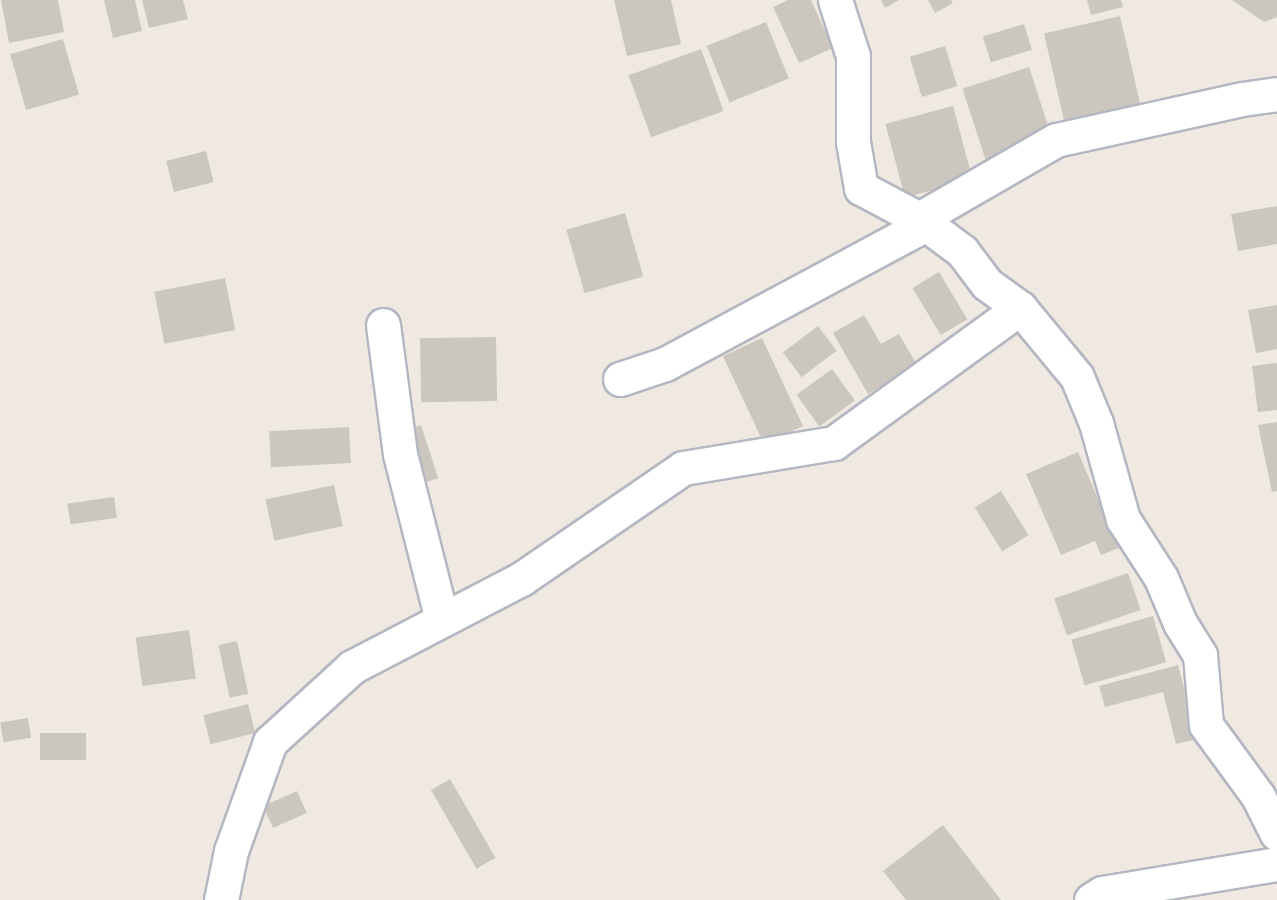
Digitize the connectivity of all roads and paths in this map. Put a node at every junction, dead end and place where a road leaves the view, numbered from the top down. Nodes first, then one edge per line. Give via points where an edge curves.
1 (835, 0) edge
2 (1277, 94) edge
3 (923, 222) junction
4 (1020, 308) junction
5 (382, 325) dead end
6 (620, 379) dead end
7 (442, 620) junction
8 (1277, 834) edge
9 (1277, 864) edge
10 (221, 900) edge
11 (1091, 900) edge

1 - 3 street via 853,56 853,142 861,188
2 - 3 street via 1056,140
3 - 4 street via 962,251 987,285
3 - 6 street via 665,364
4 - 7 street via 834,443 683,468 521,579
4 - 8 street via 1077,376 1096,423 1122,519 1161,578 1180,623 1200,655 1206,725 1258,795
5 - 7 street via 400,454
7 - 10 street via 352,667 270,742 231,851
9 - 11 street via 1101,893

